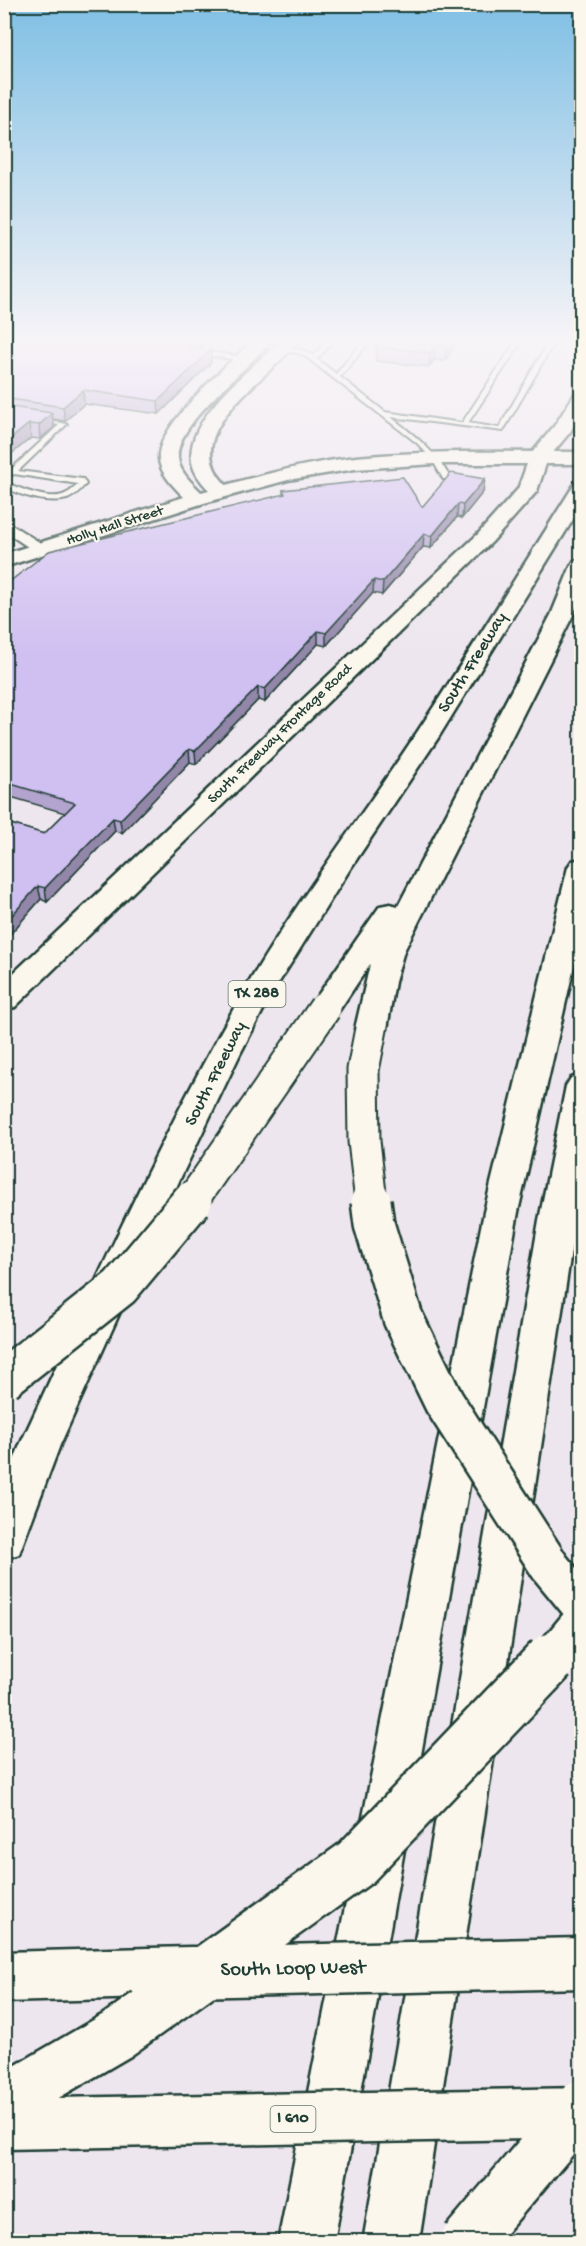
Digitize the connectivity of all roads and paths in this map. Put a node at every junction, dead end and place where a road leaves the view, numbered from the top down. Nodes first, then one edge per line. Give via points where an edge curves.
1 (40, 446) edge
2 (169, 446) edge
3 (203, 446) edge
4 (424, 446) edge
5 (548, 446) edge
6 (435, 458) junction
7 (538, 458) junction
8 (574, 458) edge
9 (12, 472) junction
10 (446, 477) edge
11 (4, 483) edge
12 (582, 488) edge
13 (223, 492) junction
14 (197, 499) junction
15 (4, 524) edge
16 (4, 539) edge
17 (34, 552) junction
18 (4, 561) edge
19 (582, 566) edge
20 (457, 816) junction
21 (582, 867) edge
22 (4, 1000) edge
23 (582, 1086) edge
24 (4, 1379) edge
25 (4, 1540) edge
26 (582, 1606) edge
27 (582, 1622) edge
28 (582, 1963) edge
29 (4, 1977) edge
30 (4, 2101) edge
31 (582, 2105) edge
32 (582, 2113) edge
33 (4, 2124) edge
34 (306, 2241) edge
35 (391, 2241) edge
36 (466, 2241) edge

1 - 9 lane
2 - 14 main road via 168,460 178,480
3 - 13 main road via 201,458 206,475
4 - 6 lane
5 - 7 main road
6 - 7 main road, Holly Hall Street
6 - 10 lane
6 - 13 main road, Holly Hall Street via 286,474
7 - 8 main road, Holly Hall Street
7 - 22 main road, South Freeway Frontage Road via 527,491 485,538
9 - 11 lane
9 - 11 lane via 70,478 82,484 68,497 55,498 23,494
12 - 25 main road, South Freeway / TX 288 via 426,738 257,993 163,1179 54,1413
13 - 14 main road, Holly Hall Street
14 - 17 main road, Holly Hall Street
15 - 17 street
16 - 17 street
17 - 18 main road, Holly Hall Street
19 - 20 main road via 562,615
20 - 24 main road, bridge via 195,1197 120,1287
20 - 26 main road, bridge via 389,951 380,982 363,1070 364,1141 374,1224 403,1318 444,1402 550,1567
21 - 34 main road via 501,1212
23 - 35 main road
27 - 30 main road, bridge via 566,1644 356,1863 117,2035
28 - 29 main road, South Loop West, bridge
31 - 36 main road, bridge
32 - 33 main road, I 610, bridge

